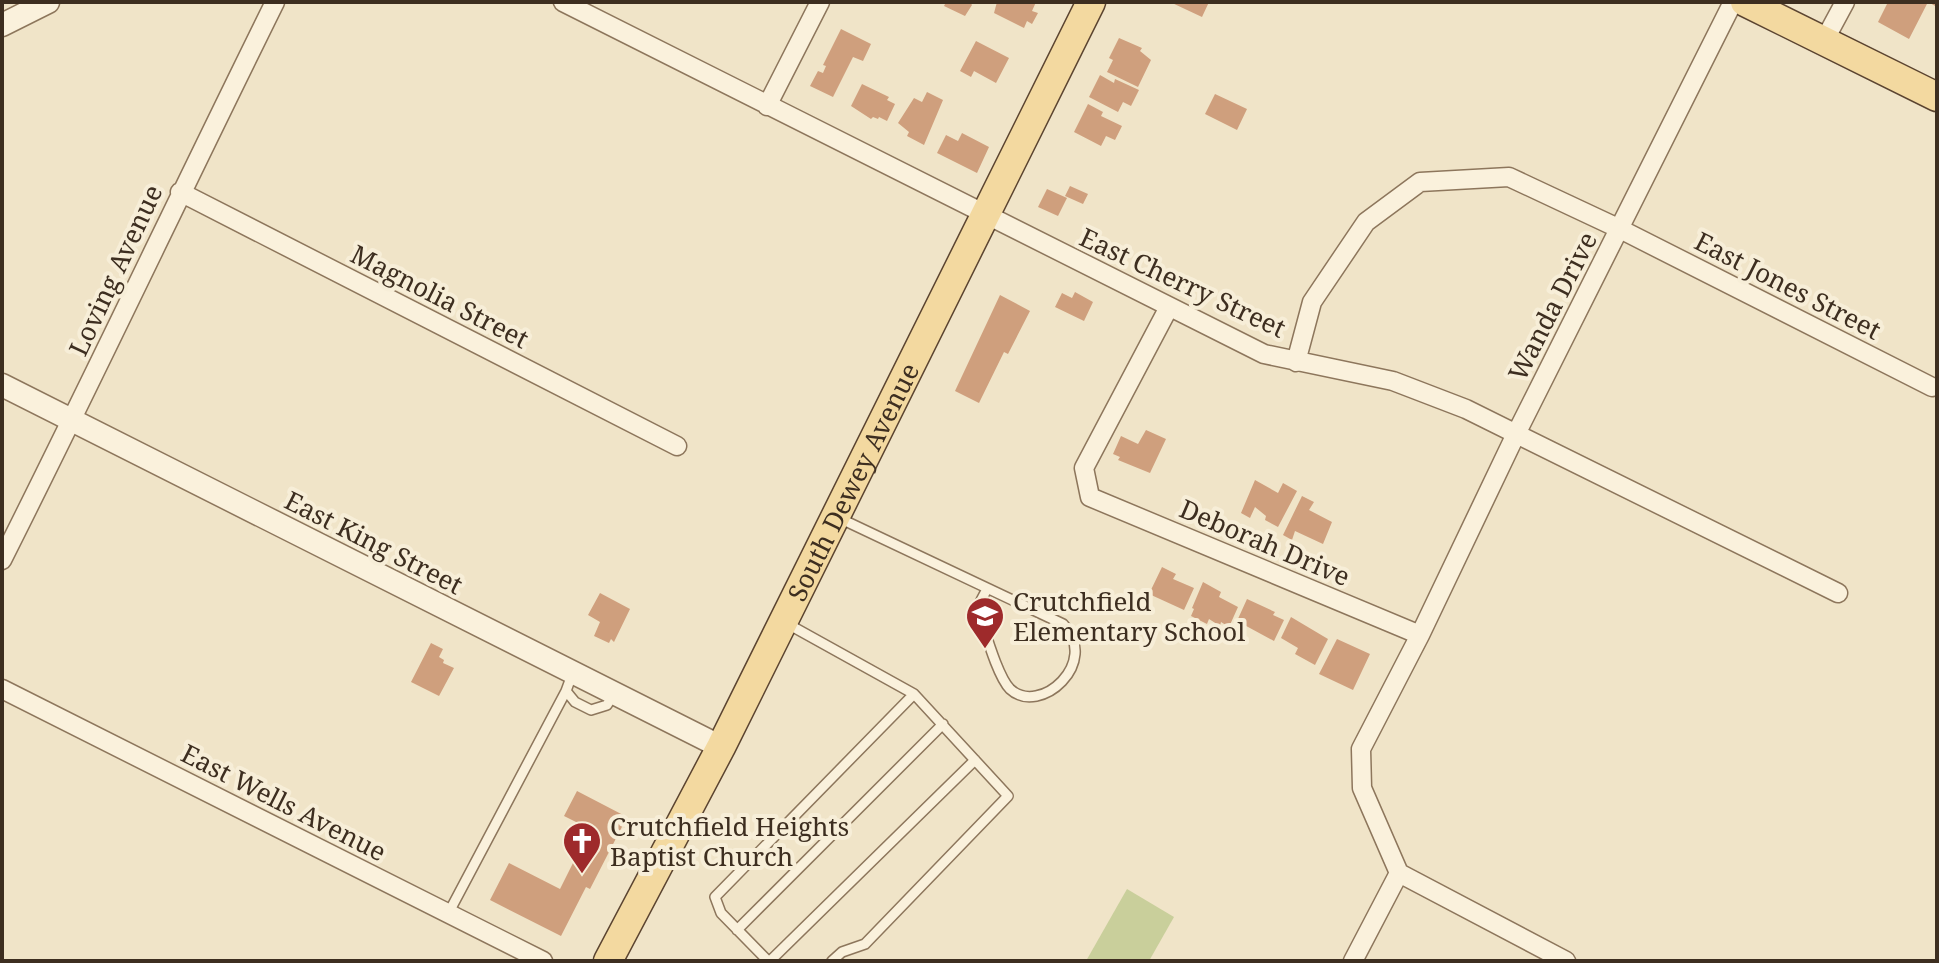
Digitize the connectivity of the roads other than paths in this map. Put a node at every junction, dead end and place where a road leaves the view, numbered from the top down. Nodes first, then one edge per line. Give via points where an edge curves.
1 (48, 2) edge
2 (275, 2) edge
3 (563, 2) edge
4 (820, 2) edge
5 (1091, 2) edge
6 (1733, 2) edge
7 (1745, 2) edge
8 (1845, 2) edge
9 (2, 25) edge
10 (1824, 41) junction
11 (1937, 97) edge
12 (767, 106) junction
13 (180, 192) junction
14 (987, 216) junction
15 (1620, 229) junction
16 (1169, 307) junction
17 (1296, 362) junction
18 (2, 385) edge
19 (1932, 387) dead end
20 (72, 422) junction
21 (1516, 434) junction
22 (677, 446) dead end
23 (836, 516) junction
24 (7, 537) edge
25 (2, 560) edge
26 (987, 589) junction
27 (1838, 593) dead end
28 (783, 621) junction
29 (1420, 635) junction
30 (570, 682) junction
31 (2, 689) edge
32 (914, 694) junction
33 (943, 724) junction
34 (721, 747) junction
35 (975, 760) junction
36 (1399, 873) junction
37 (448, 914) junction
38 (737, 930) junction
39 (543, 961) edge
40 (608, 961) edge
41 (769, 961) edge
42 (832, 961) edge
43 (1353, 961) edge
44 (1566, 961) edge

1 - 9 street
2 - 13 street, Loving Avenue
3 - 12 street, East Cherry Street
4 - 12 street
5 - 14 main road, South Dewey Avenue
6 - 15 street, Wanda Drive
7 - 10 main road
8 - 10 street
10 - 11 main road
12 - 14 street, East Cherry Street
13 - 20 street, Loving Avenue
13 - 22 street, Magnolia Street
14 - 16 street, East Cherry Street
14 - 23 main road, South Dewey Avenue
15 - 17 street, East Jones Street via 1509,177 1420,182 1366,222 1312,302
15 - 19 street, East Jones Street
15 - 21 street, Wanda Drive
16 - 17 street, East Cherry Street via 1264,354
16 - 29 street, Deborah Drive via 1084,468 1090,497
17 - 21 street, East Cherry Street via 1393,381
18 - 20 street, East King Street
20 - 24 street, Loving Avenue
20 - 30 street, East King Street
21 - 27 street, East Cherry Street
21 - 29 street, Wanda Drive
23 - 26 lane
23 - 28 main road, South Dewey Avenue
24 - 25 street, Loving Avenue
26 - 26 lane via 1072,633 1077,646 1072,668 1049,692 1026,697 1003,679 977,608
28 - 32 lane
28 - 34 main road, South Dewey Avenue
29 - 36 street, Wanda Drive via 1361,749 1362,788
30 - 34 street, East King Street via 614,693
30 - 37 lane
31 - 37 street, East Wells Avenue
32 - 33 lane
32 - 38 lane via 715,897
33 - 35 lane
33 - 38 lane
34 - 40 main road, South Dewey Avenue
35 - 41 lane
35 - 42 lane via 1008,796 865,944
36 - 43 street
36 - 44 street
37 - 39 street, East Wells Avenue
38 - 41 lane

